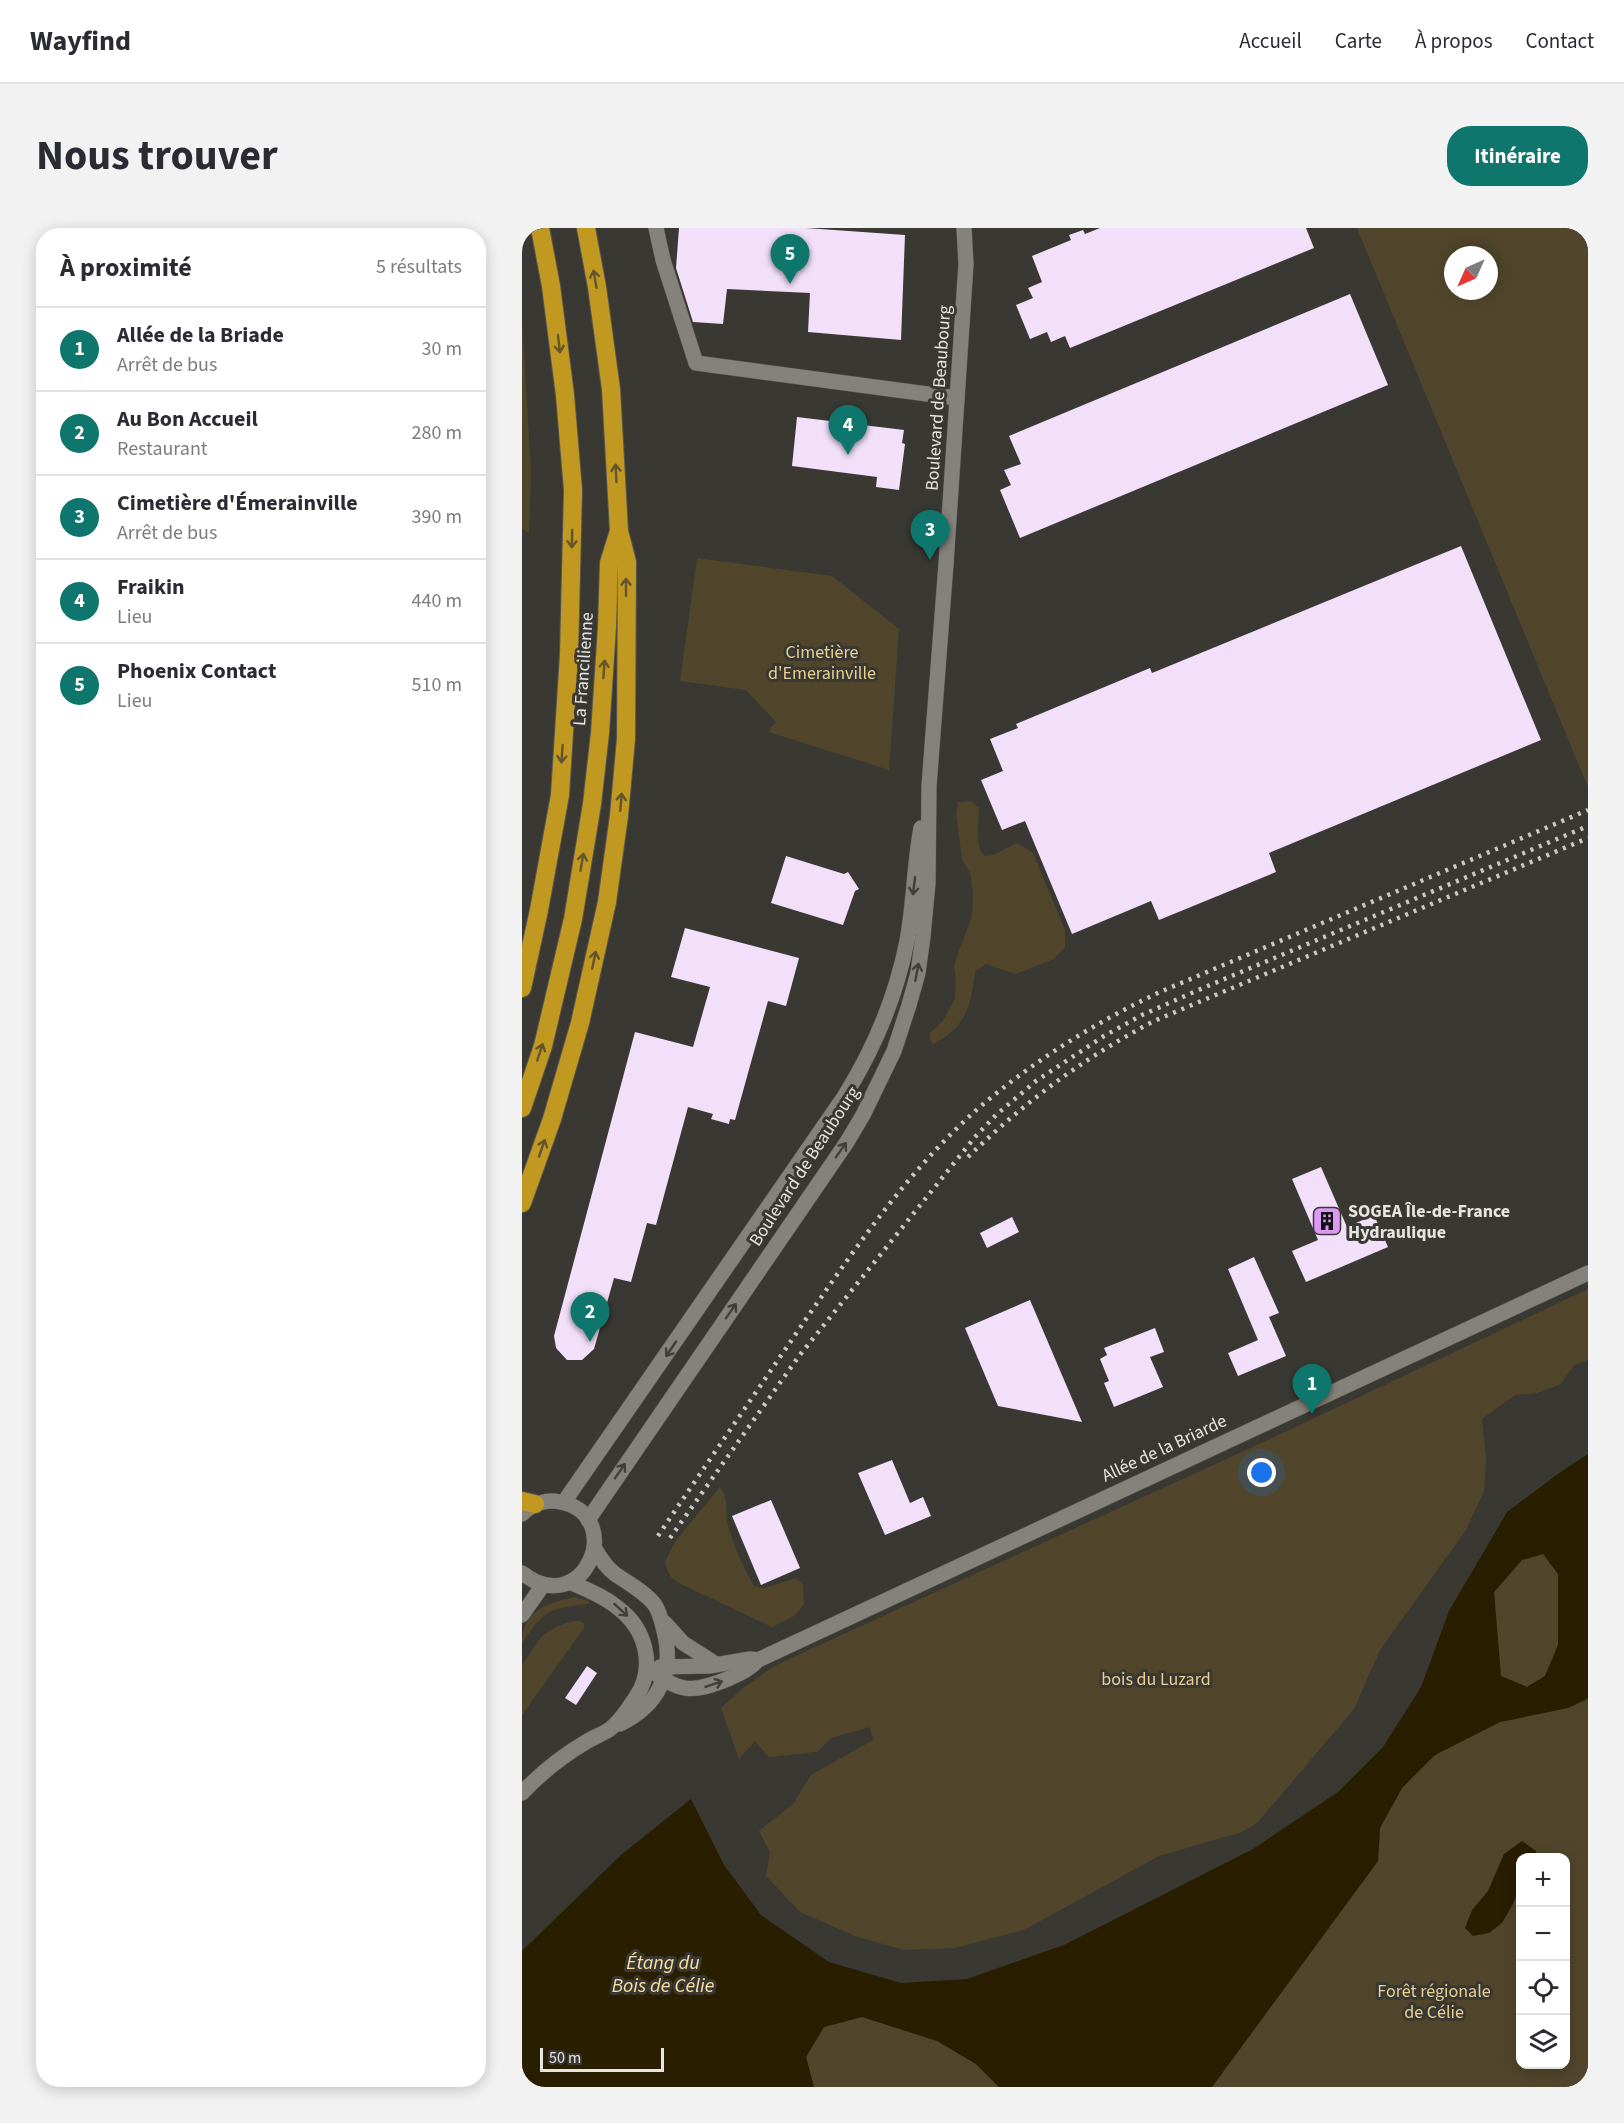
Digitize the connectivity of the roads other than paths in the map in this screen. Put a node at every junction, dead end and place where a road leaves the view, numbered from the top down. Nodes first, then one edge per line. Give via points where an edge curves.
1 (540, 228) edge
2 (586, 228) edge
3 (656, 228) edge
4 (964, 228) edge
5 (957, 398) junction
6 (619, 531) junction
7 (929, 786) junction
8 (522, 988) edge
9 (522, 1108) edge
10 (522, 1203) edge
11 (1588, 1273) edge
12 (564, 1502) junction
13 (526, 1506) edge
14 (588, 1520) junction
15 (595, 1549) junction
16 (522, 1573) edge
17 (570, 1582) junction
18 (543, 1585) junction
19 (522, 1615) edge
20 (661, 1618) junction
21 (758, 1660) junction
22 (716, 1664) junction
23 (648, 1667) junction
24 (666, 1675) junction
25 (612, 1728) junction
26 (522, 1793) edge

1 -> 8 highway, La Francilienne via 563,374 573,490 570,632 560,795
6 -> 2 highway, La Francilienne via 610,389
3 - 5 main road via 696,363
4 - 5 main road, Boulevard de Beaubourg via 966,264
5 - 7 main road, Boulevard de Beaubourg
9 -> 6 highway, La Francilienne via 543,1046 573,919 592,804 606,650 609,562
10 -> 6 highway via 580,1023 607,902 618,827 626,739 627,562
7 -> 12 main road, Boulevard de Beaubourg via 908,939 875,1043 844,1097
14 -> 7 main road, Boulevard de Beaubourg via 847,1142 885,1072 918,973 928,882
11 - 21 main road, Allée de la Briarde
12 - 13 main road via 554,1500
12 - 14 main road
14 - 15 main road
15 - 17 main road via 582,1574
15 - 20 main road via 614,1573 654,1604
16 - 18 main road
17 - 18 main road
17 -> 23 main road via 599,1595 626,1615 646,1647
18 - 19 main road
20 - 22 main road via 683,1643
20 - 24 main road via 667,1642
21 - 22 main road, Allée de la Briarde
24 -> 21 main road, Allée de la Briarde via 687,1688 705,1687 751,1668
22 - 24 main road, Allée de la Briarde
23 - 24 main road
23 - 25 main road via 642,1689
24 - 25 main road via 648,1706
25 - 26 main road via 543,1771

